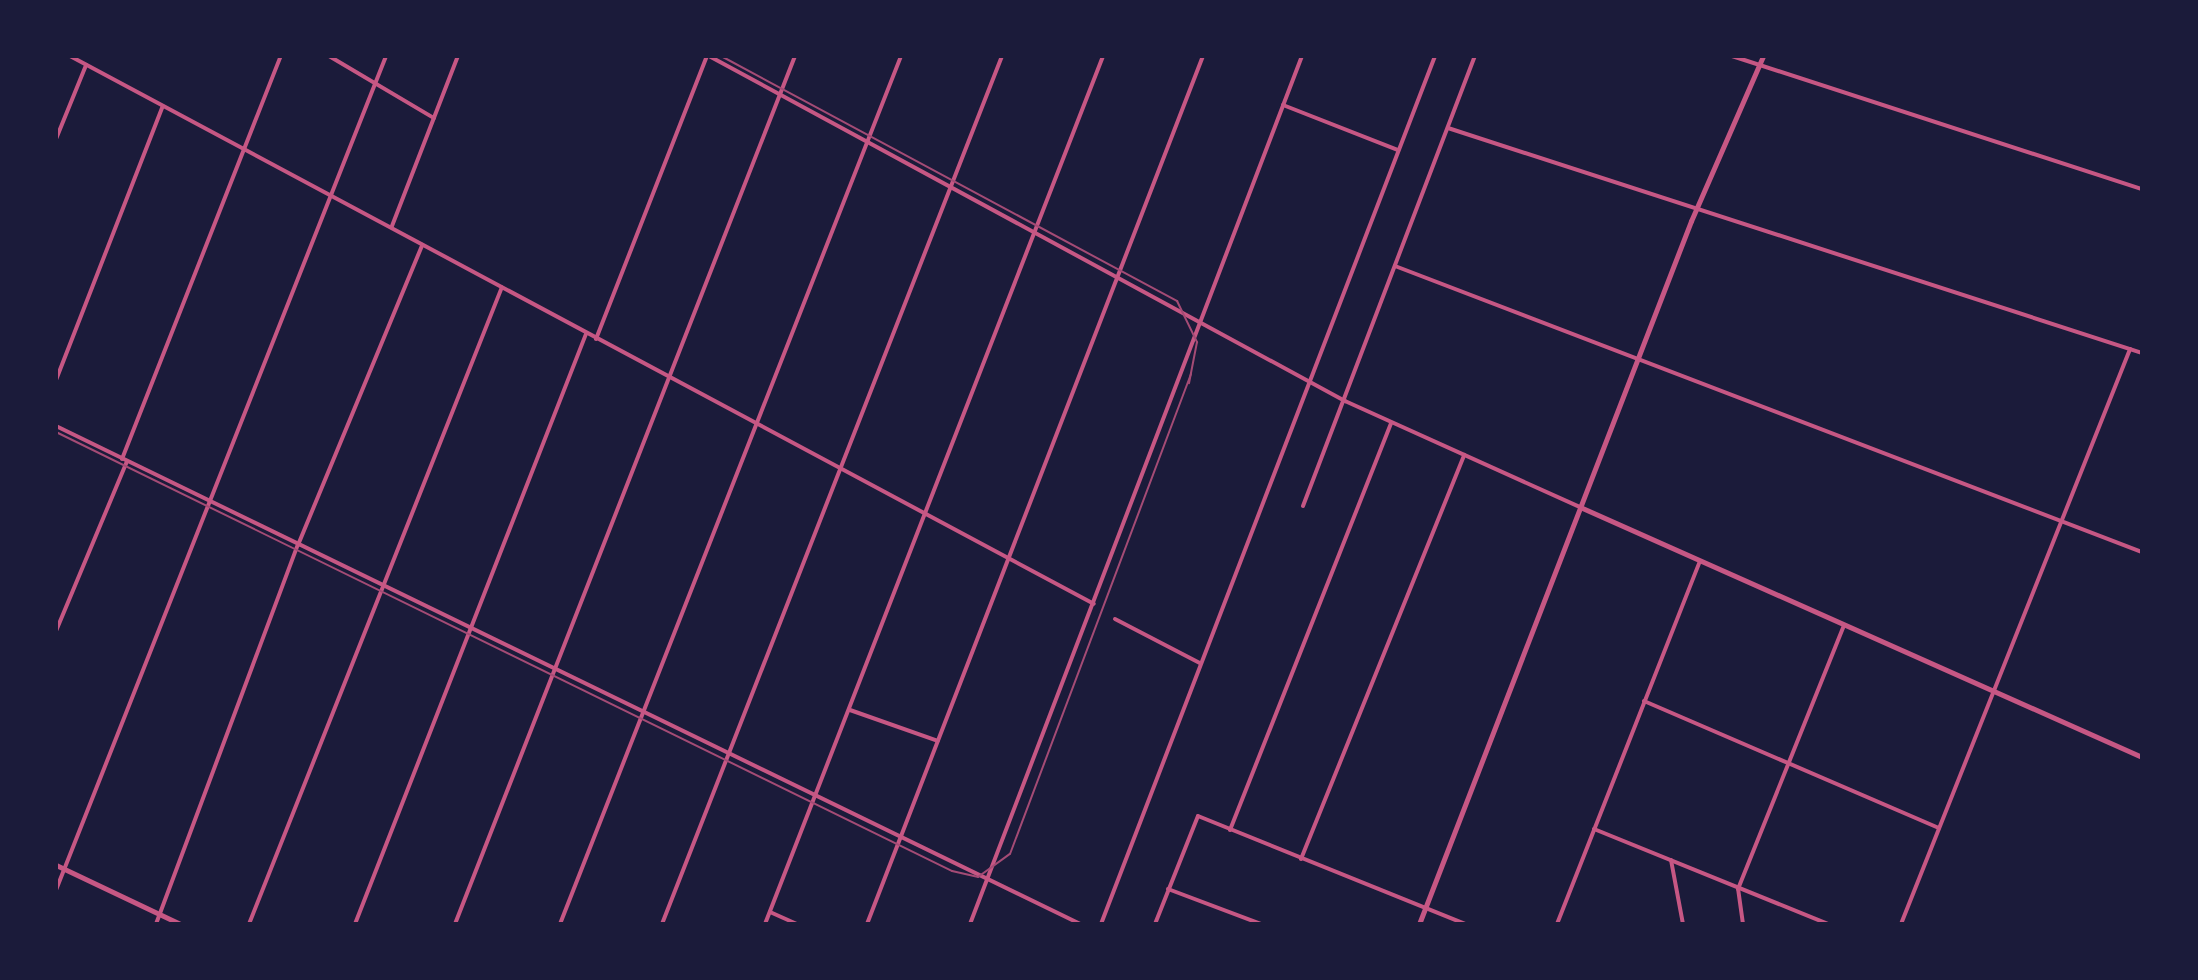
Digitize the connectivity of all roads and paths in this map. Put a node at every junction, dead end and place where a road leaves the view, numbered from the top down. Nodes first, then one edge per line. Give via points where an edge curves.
1 (70, 56) edge
2 (281, 56) edge
3 (329, 56) edge
4 (386, 56) edge
5 (458, 56) edge
6 (708, 56) edge
7 (795, 56) edge
8 (901, 56) edge
9 (1002, 56) edge
10 (1103, 56) edge
11 (1203, 56) edge
12 (1302, 56) edge
13 (1435, 56) edge
14 (1475, 56) edge
15 (1732, 56) edge
16 (1763, 56) edge
17 (86, 65) junction
18 (1760, 65) junction
19 (376, 84) junction
20 (780, 95) junction
21 (1283, 105) junction
22 (163, 106) junction
23 (435, 118) junction
24 (1448, 128) junction
25 (56, 139) edge
26 (868, 141) junction
27 (1398, 150) junction
28 (247, 151) junction
29 (951, 186) junction
30 (2142, 189) edge
31 (329, 195) junction
32 (1698, 211) junction
33 (392, 226) junction
34 (1035, 230) junction
35 (423, 244) junction
36 (1395, 266) junction
37 (1117, 275) junction
38 (502, 287) junction
39 (1198, 319) junction
40 (586, 334) junction
41 (596, 339) junction
42 (2130, 349) junction
43 (2142, 353) edge
44 (1636, 361) junction
45 (56, 380) edge
46 (671, 380) junction
47 (1309, 380) junction
48 (1343, 400) junction
49 (1391, 422) junction
50 (756, 424) junction
51 (56, 426) edge
52 (1464, 455) junction
53 (125, 460) junction
54 (838, 468) junction
55 (209, 501) junction
56 (1303, 506) dead end
57 (1580, 507) junction
58 (925, 512) junction
59 (2065, 522) junction
60 (298, 545) junction
61 (2142, 552) edge
62 (1009, 558) junction
63 (1700, 561) junction
64 (384, 587) junction
65 (1094, 604) junction
66 (1115, 619) dead end
67 (1844, 625) junction
68 (469, 627) junction
69 (56, 631) edge
70 (1200, 663) junction
71 (559, 670) junction
72 (1994, 691) junction
73 (1644, 701) junction
74 (849, 710) junction
75 (644, 712) junction
76 (938, 741) junction
77 (728, 752) junction
78 (2142, 757) edge
79 (1789, 763) junction
80 (816, 794) junction
81 (1939, 828) junction
82 (1594, 829) junction
83 (1230, 830) junction
84 (901, 836) junction
85 (1301, 859) junction
86 (1671, 860) junction
87 (59, 866) edge
88 (989, 879) junction
89 (1168, 889) junction
90 (1738, 889) junction
91 (56, 890) edge
92 (1425, 907) junction
93 (770, 912) junction
94 (159, 914) junction
95 (1801, 915) junction
96 (156, 924) edge
97 (180, 924) edge
98 (249, 924) edge
99 (355, 924) edge
100 (455, 924) edge
101 (560, 924) edge
102 (662, 924) edge
103 (765, 924) edge
104 (797, 924) edge
105 (867, 924) edge
106 (970, 924) edge
107 (1080, 924) edge
108 (1101, 924) edge
109 (1155, 924) edge
110 (1261, 924) edge
111 (1419, 924) edge
112 (1465, 924) edge
113 (1557, 924) edge
114 (1683, 924) edge
115 (1743, 924) edge
116 (1802, 924) edge
117 (1828, 924) edge
118 (1901, 924) edge

1 - 17 street
2 - 28 street
3 - 19 street
4 - 19 street
5 - 23 street
6 - 20 street
6 - 41 street
7 - 20 street
8 - 26 street
9 - 29 street
10 - 34 street
11 - 37 street
12 - 21 street
13 - 27 street
14 - 24 street
15 - 18 street
16 - 18 street
17 - 22 street
17 - 25 street
18 - 30 street
18 - 32 street
19 - 23 street
19 - 31 street
20 - 26 street
20 - 46 street
21 - 27 street
21 - 39 street
22 - 28 street
22 - 45 street
23 - 33 street
24 - 32 street
24 - 36 street
26 - 29 street
26 - 50 street
27 - 47 street
28 - 31 street
28 - 53 street
29 - 34 street
29 - 54 street
31 - 33 street
31 - 55 street
32 - 42 street
32 - 44 street
33 - 35 street
34 - 37 street
34 - 58 street
35 - 38 street
35 - 60 street
36 - 44 street
36 - 48 street
37 - 39 street
37 - 62 street
38 - 40 street
38 - 64 street
39 - 47 street
39 - 65 street
40 - 41 street
40 - 68 street
41 - 46 street
42 - 43 street
42 - 59 street
44 - 57 street
44 - 59 street
46 - 50 street
46 - 71 street
47 - 48 street
47 - 70 street
48 - 49 street
48 - 56 street
49 - 52 street
49 - 83 street
50 - 54 street
50 - 75 street
51 - 53 street
52 - 57 street
52 - 85 street
53 - 55 street
53 - 69 street
54 - 58 street
54 - 77 street
55 - 60 street
55 - 87 street
57 - 63 street
57 - 92 street
58 - 62 street
58 - 74 street
59 - 61 street
59 - 72 street
60 - 64 street
60 - 94 street
62 - 65 street
62 - 76 street
63 - 67 street
63 - 73 street
64 - 68 street
64 - 98 street
65 - 88 street
66 - 70 street
67 - 72 street
67 - 79 street
68 - 71 street
68 - 99 street
70 - 108 street
71 - 75 street
71 - 100 street
72 - 78 street
72 - 81 street
73 - 79 street
73 - 82 street
74 - 76 street
74 - 80 street
75 - 77 street
75 - 101 street
76 - 84 street
77 - 80 street
77 - 102 street
79 - 81 street
79 - 90 street
80 - 84 street
80 - 93 street
81 - 118 street
82 - 86 street
82 - 113 street
83 - 85 street
83 - 89 street via 1198,816
84 - 88 street
84 - 105 street
85 - 92 street
86 - 90 street
86 - 114 street
87 - 91 street
87 - 94 street
88 - 106 street
88 - 107 street
89 - 109 street
89 - 110 street
90 - 95 street
90 - 115 street
92 - 111 street
92 - 112 street
93 - 103 street
93 - 104 street
94 - 96 street
94 - 97 street
95 - 116 street
95 - 117 street

